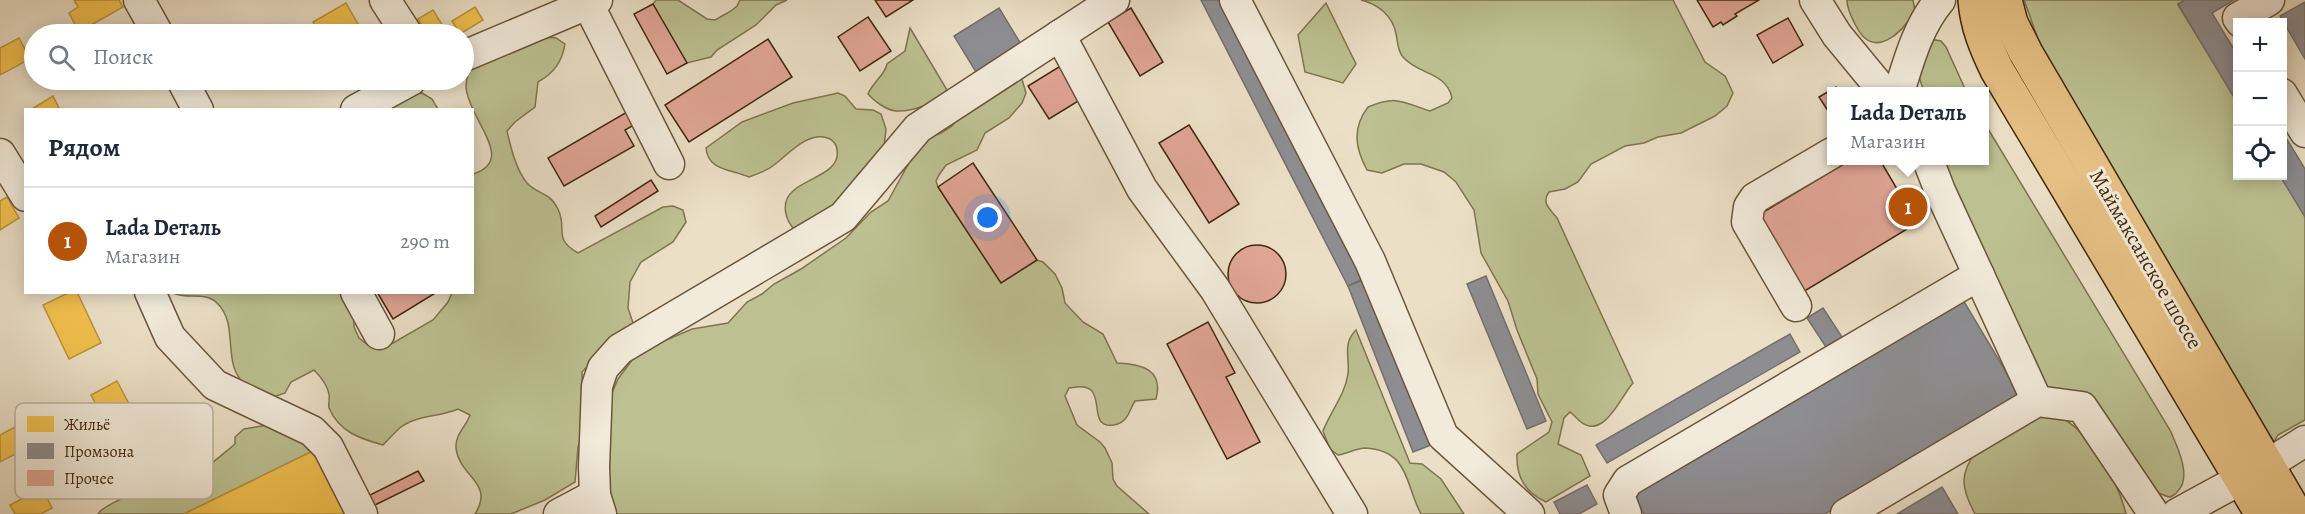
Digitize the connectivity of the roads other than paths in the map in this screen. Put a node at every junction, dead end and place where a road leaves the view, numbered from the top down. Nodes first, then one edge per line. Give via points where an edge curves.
1 (139, 0) edge
2 (385, 0) edge
3 (1114, 0) edge
4 (1235, 0) edge
5 (1815, 0) edge
6 (1940, 0) edge
7 (1975, 0) edge
8 (2005, 0) edge
9 (2269, 0) edge
10 (592, 2) edge
11 (1080, 9) edge
12 (2238, 18) edge
13 (152, 24) edge
14 (401, 24) edge
15 (1060, 35) junction
16 (474, 52) edge
17 (1880, 87) edge
18 (1901, 87) edge
19 (187, 90) edge
20 (393, 90) edge
21 (2287, 101) edge
22 (197, 108) edge
23 (360, 108) edge
24 (2305, 132) edge
25 (0, 154) edge
26 (1827, 156) edge
27 (669, 164) dead end
28 (1930, 165) edge
29 (24, 193) edge
30 (1979, 275) junction
31 (151, 294) edge
32 (357, 294) edge
33 (1796, 306) dead end
34 (379, 334) dead end
35 (2037, 401) junction
36 (2305, 441) edge
37 (2254, 472) junction
38 (598, 505) edge
39 (362, 514) edge
40 (559, 514) edge
41 (1352, 514) edge
42 (1529, 514) edge
43 (1626, 514) edge
44 (1846, 514) edge
45 (2154, 514) edge
46 (2177, 514) edge
47 (2262, 514) edge
48 (2296, 514) edge

1 - 13 street
2 - 14 street
3 - 11 street
4 - 42 street via 1370,261 1443,436
5 - 17 street via 1837,35
6 - 18 street via 1912,50
7 - 37 main road, Маймаксанское шоссе via 1981,33 1997,70
8 - 37 main road, Маймаксанское шоссе via 2026,53
9 - 12 street
10 - 16 street
10 - 27 street
11 - 15 street
15 - 38 street via 918,128 843,217 620,349 603,368 597,386 594,467
15 - 41 street via 1142,189 1215,289
19 - 22 street
20 - 23 street
21 - 24 street
25 - 29 street
26 - 33 street via 1755,198 1749,207 1747,222
28 - 30 street
30 - 35 street
30 - 43 street via 1628,481 1619,495
31 - 39 street via 171,337 215,385 312,431 328,447
32 - 34 street
35 - 44 street
35 - 45 street via 2082,407
36 - 37 street
37 - 46 street
37 - 47 main road, Маймаксанское шоссе
37 - 48 main road, Маймаксанское шоссе
38 - 40 street

